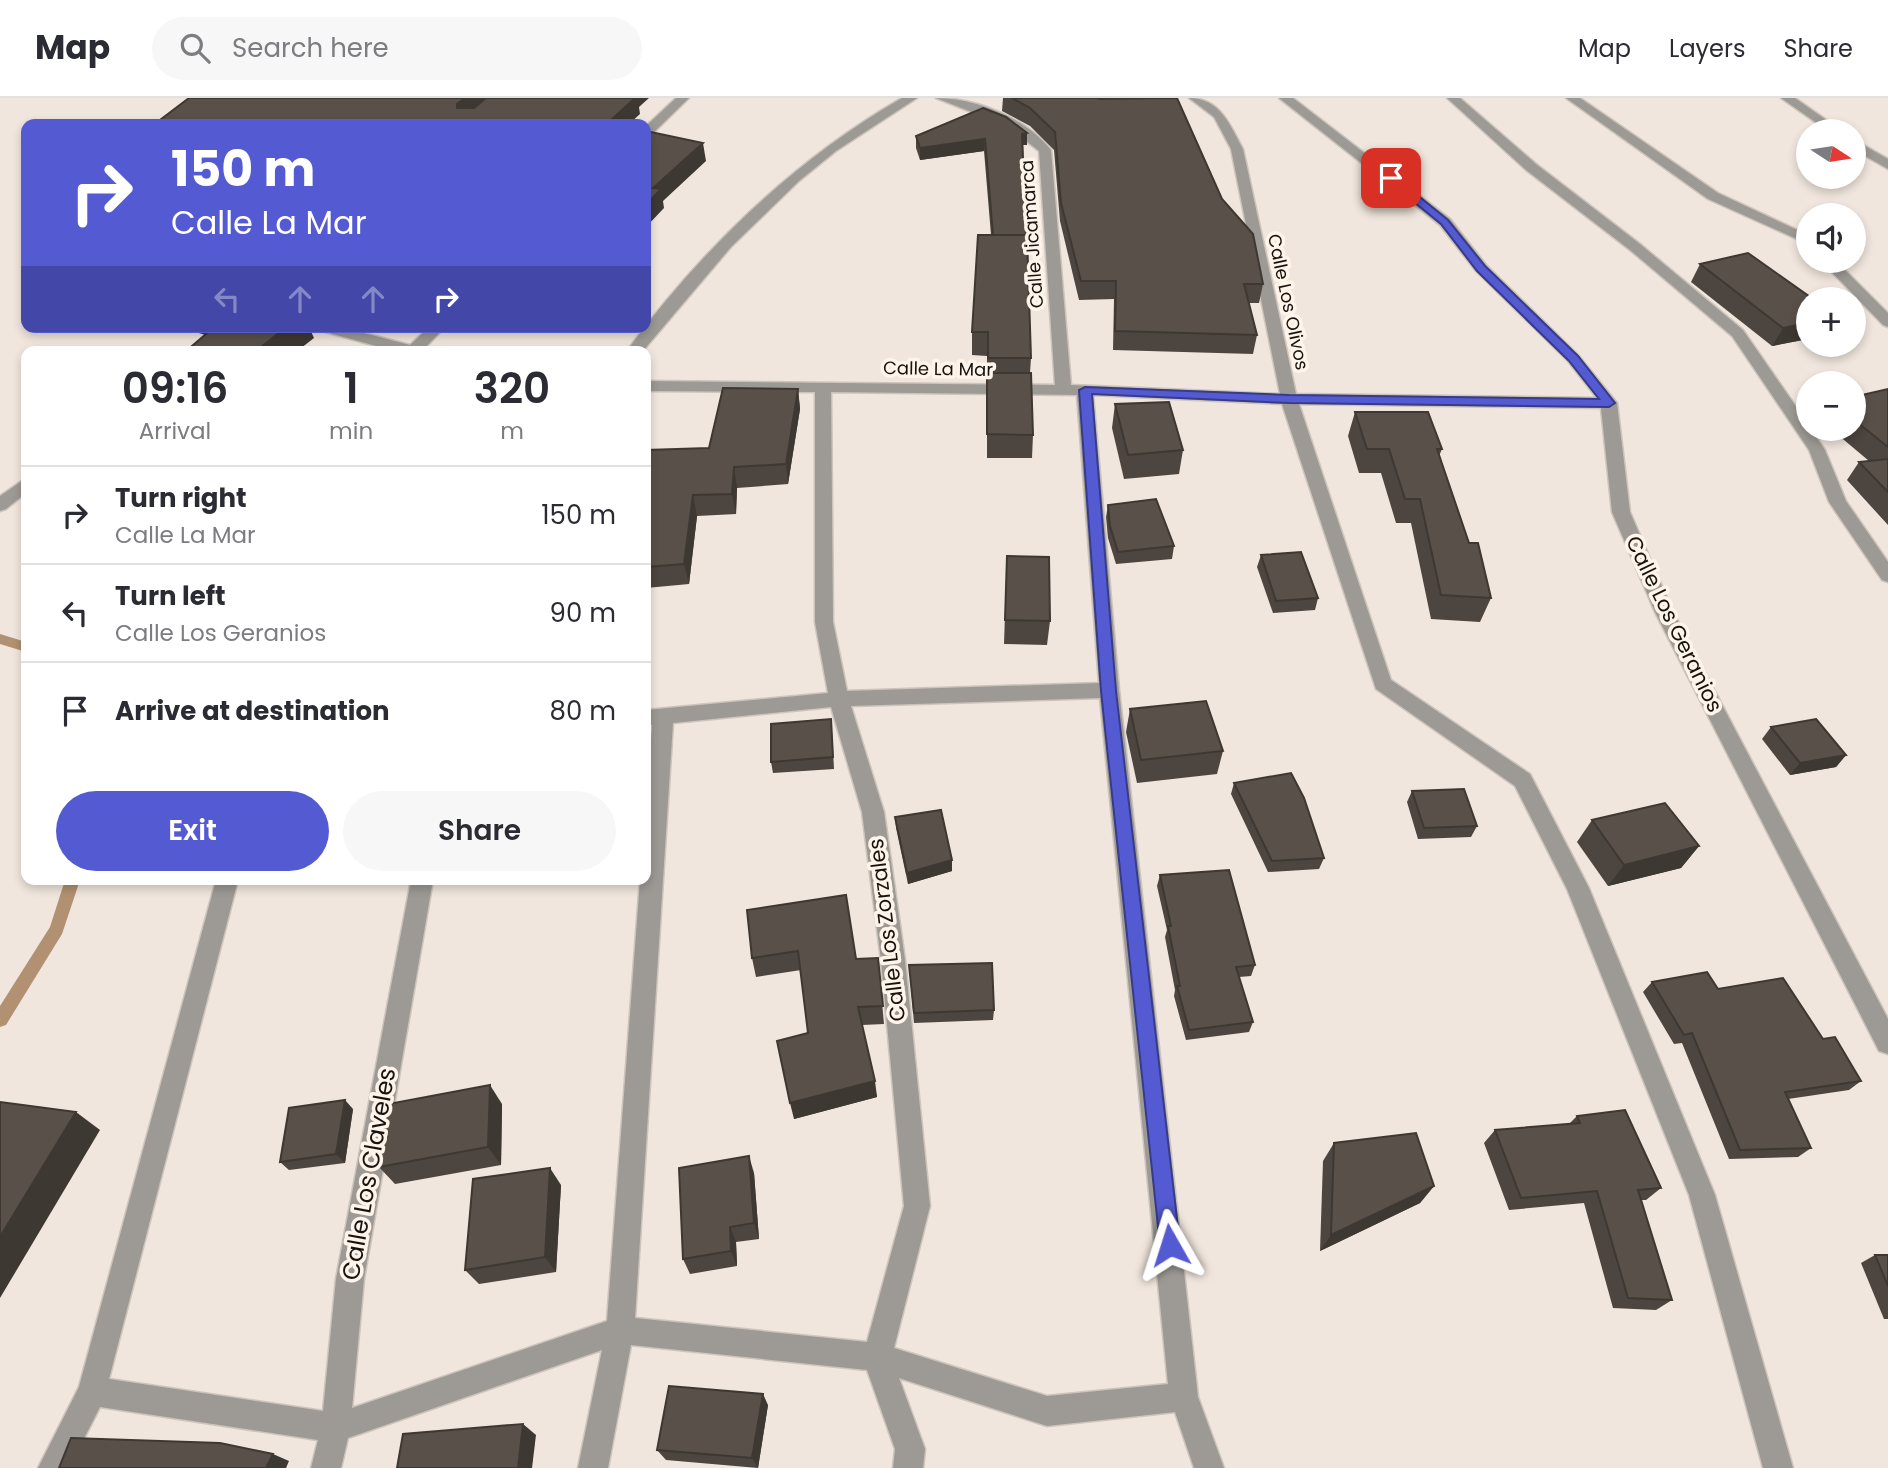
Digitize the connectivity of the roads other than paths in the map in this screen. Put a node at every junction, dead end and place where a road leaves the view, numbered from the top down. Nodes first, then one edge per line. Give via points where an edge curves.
1 (683, 98) edge
2 (911, 98) edge
3 (942, 98) edge
4 (1195, 98) edge
5 (1286, 98) edge
6 (1453, 98) edge
7 (1572, 98) edge
8 (1787, 98) edge
9 (1818, 119) edge
10 (651, 128) edge
11 (1866, 151) edge
12 (1888, 165) edge
13 (1796, 234) edge
14 (1840, 273) edge
15 (1888, 322) edge
16 (651, 331) edge
17 (346, 333) edge
18 (432, 333) edge
19 (395, 346) edge
20 (419, 346) edge
21 (823, 387) junction
22 (651, 388) edge
23 (1074, 390) junction
24 (1289, 399) junction
25 (1609, 403) junction
26 (21, 488) edge
27 (0, 505) edge
28 (1888, 576) edge
29 (1109, 691) junction
30 (839, 699) junction
31 (654, 718) edge
32 (651, 772) edge
33 (227, 885) edge
34 (421, 885) edge
35 (645, 885) edge
36 (1888, 1043) edge
37 (620, 1330) junction
38 (877, 1357) junction
39 (92, 1391) junction
40 (1184, 1397) junction
41 (336, 1428) junction
42 (53, 1468) edge
43 (326, 1468) edge
44 (593, 1468) edge
45 (908, 1468) edge
46 (1209, 1468) edge
47 (1778, 1468) edge

1 - 10 street
2 - 16 street via 872,118 780,190
3 - 23 street, Calle Jicamarca via 1015,124 1045,150
4 - 24 street, Calle Los Olivos via 1219,115 1237,149
5 - 25 street via 1445,222 1481,268 1573,358
6 - 28 street via 1531,167 1738,333 1817,450 1838,502
7 - 13 street via 1713,196
8 - 9 street
11 - 12 street
14 - 15 street
17 - 19 street
18 - 20 street
21 - 22 street, Calle La Mar
21 - 23 street, Calle La Mar
21 - 30 street, Calle Los Zorzales via 824,622
23 - 24 street, Calle La Mar
23 - 29 street, Calle Jicamarca
24 - 25 street, Calle La Mar
24 - 47 street, Calle Los Olivos via 1383,684 1522,780 1578,888 1702,1195
25 - 36 street, Calle Los Geranios via 1621,512 1664,612
26 - 27 street
29 - 30 street
29 - 40 street, Calle Jicamarca
30 - 31 street
30 - 38 street, Calle Los Zorzales via 873,811 917,1206
31 - 32 street
33 - 39 street
34 - 41 street, Calle Los Claveles via 350,1279
35 - 37 street
37 - 38 street
37 - 41 street
37 - 44 street
38 - 40 street via 1047,1410
38 - 45 street via 910,1449
39 - 41 street
39 - 42 street
40 - 46 street, Calle Jicamarca
41 - 43 street, Calle Los Claveles

